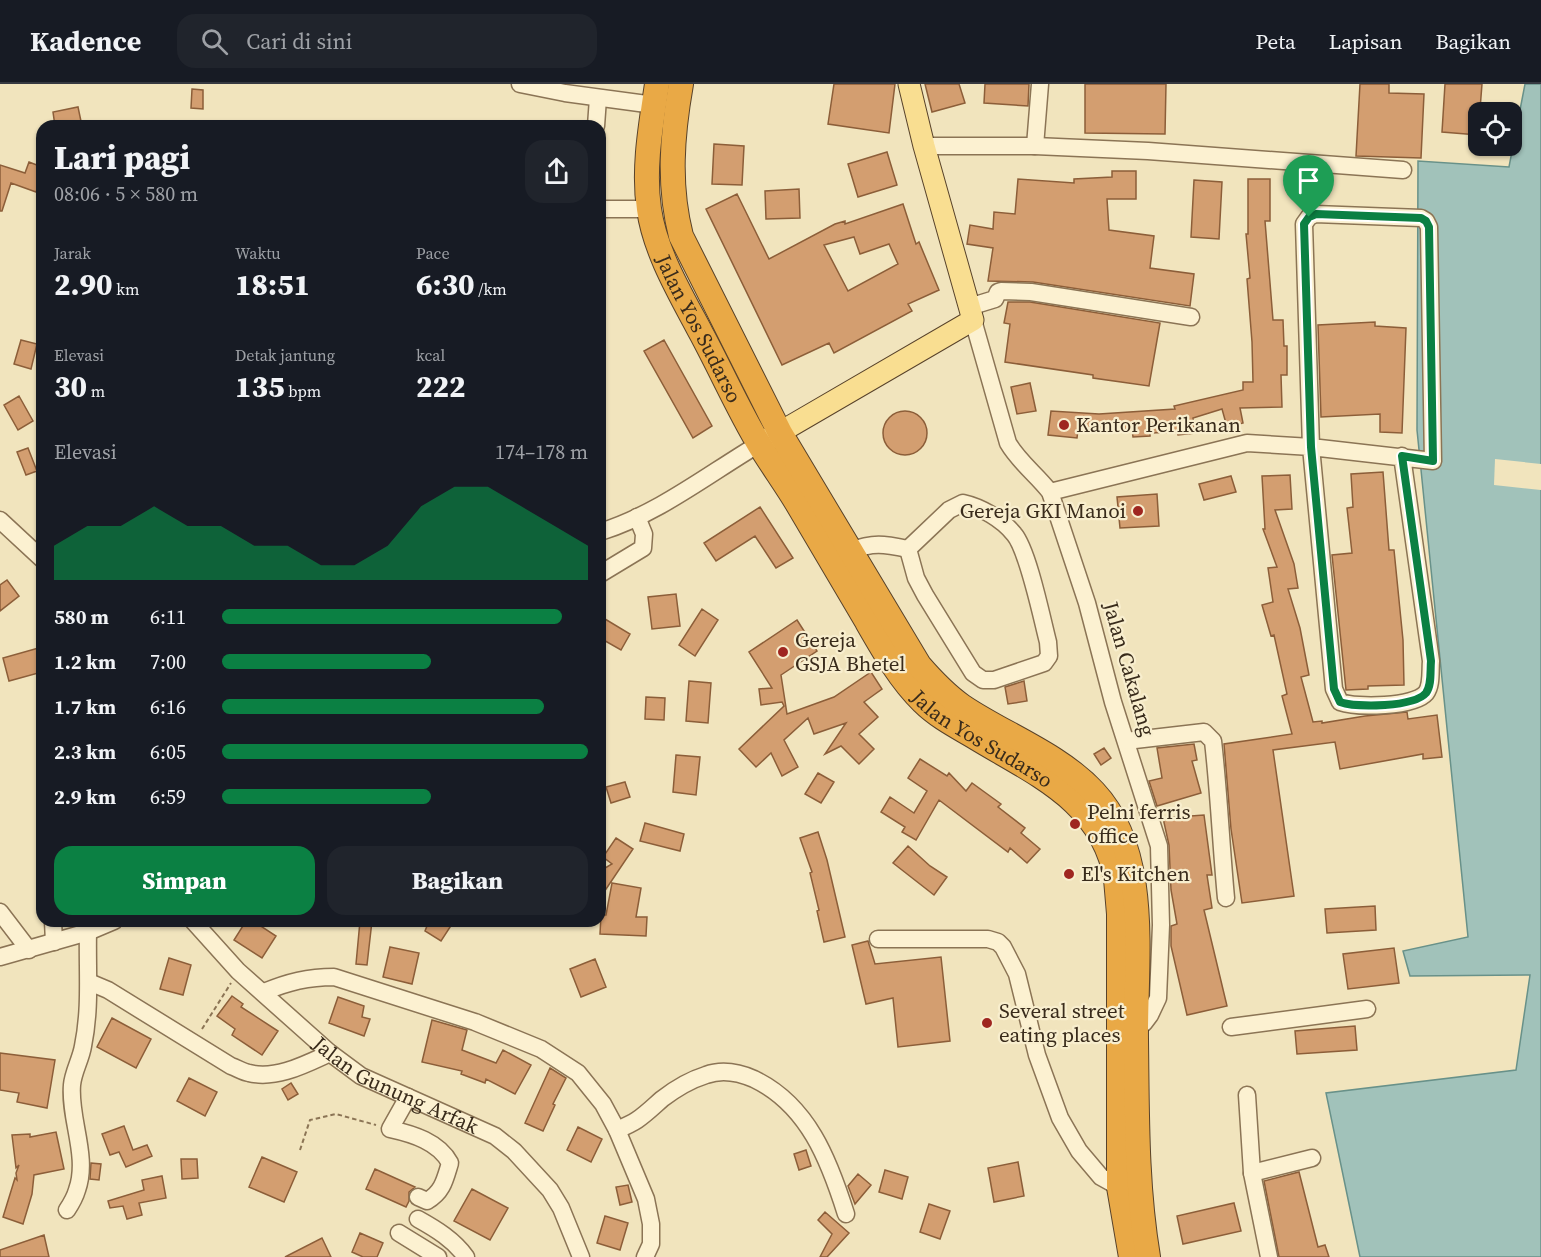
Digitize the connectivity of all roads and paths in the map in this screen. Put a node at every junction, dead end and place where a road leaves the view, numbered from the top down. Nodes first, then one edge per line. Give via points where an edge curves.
1 (520, 84) edge
2 (681, 84) edge
3 (909, 84) edge
4 (1040, 84) edge
5 (656, 95) edge
6 (598, 98) junction
7 (597, 120) edge
8 (924, 146) junction
9 (1035, 146) junction
10 (1403, 170) dead end
11 (606, 209) edge
12 (639, 209) junction
13 (971, 313) junction
14 (1191, 317) dead end
15 (769, 438) junction
16 (1311, 447) junction
17 (1402, 456) junction
18 (1050, 492) junction
19 (637, 517) junction
20 (0, 520) edge
21 (606, 530) edge
22 (908, 549) junction
23 (850, 551) junction
24 (36, 553) edge
25 (606, 570) edge
26 (1126, 741) junction
27 (1226, 898) dead end
28 (0, 912) edge
29 (53, 927) edge
30 (99, 927) edge
31 (198, 927) edge
32 (87, 932) junction
33 (878, 939) dead end
34 (54, 942) junction
35 (29, 950) junction
36 (0, 957) edge
37 (238, 971) junction
38 (89, 982) junction
39 (264, 993) junction
40 (1367, 1009) dead end
41 (1231, 1027) dead end
42 (1128, 1028) junction
43 (193, 1041) junction
44 (330, 1053) junction
45 (1247, 1095) dead end
46 (408, 1097) junction
47 (390, 1129) junction
48 (617, 1130) junction
49 (300, 1150) dead end
50 (1312, 1158) dead end
51 (1252, 1173) junction
52 (1119, 1187) junction
53 (418, 1197) dead end
54 (68, 1210) dead end
55 (846, 1214) dead end
56 (418, 1219) dead end
57 (399, 1233) dead end
58 (438, 1257) edge
59 (466, 1257) edge
60 (581, 1257) edge
61 (645, 1257) edge
62 (1131, 1257) edge
63 (1148, 1257) edge
64 (1269, 1257) edge

1 - 6 street
2 - 15 highway via 672,172 674,208 681,236
3 - 8 main road
4 - 9 street
5 - 6 street
5 - 12 highway, Jalan Yos Sudarso
6 - 7 street
8 - 9 street
8 - 13 main road
9 - 10 street
11 - 12 street
12 - 15 highway, Jalan Yos Sudarso via 677,286
13 - 14 street via 995,299 999,291 1011,291
13 - 15 main road
13 - 18 street, Jalan Cakalang via 1008,443 1016,457
15 - 19 street
15 - 23 highway, Jalan Yos Sudarso
15 - 42 highway, Jalan Yos Sudarso via 786,484 878,640 923,702 952,724 1034,770 1073,801 1093,824 1115,877
16 - 17 street
16 - 17 street via 1334,689 1340,702 1348,705 1418,699 1430,684 1431,661
16 - 17 street via 1304,224 1316,214 1421,218 1429,227 1433,461
16 - 18 street via 1247,443
18 - 26 street, Jalan Cakalang
19 - 21 street
19 - 25 street via 644,534 643,548
20 - 24 street
22 - 22 street via 949,510 963,503 1000,521 1016,535 1025,559 1050,656 1044,663 994,680 983,680 973,673 916,578
22 - 23 street via 867,544
23 - 42 highway, Jalan Yos Sudarso via 919,665 940,689 962,706 1035,747 1093,791 1112,814 1126,847 1133,882 1137,946
26 - 27 street via 1204,732 1214,741
26 - 42 street, Jalan Cakalang via 1159,846 1161,925 1158,998 1144,1023
28 - 35 street
29 - 34 street
30 - 32 street
31 - 37 street, Jalan Gunung Arfak
32 - 34 street
32 - 38 street
33 - 52 street via 988,939 1003,947 1017,975 1037,1055 1059,1118 1101,1177
34 - 35 street
35 - 36 street
37 - 39 street, Jalan Gunung Arfak
37 - 43 path
38 - 43 street
38 - 54 street via 83,1047 72,1085 80,1172 78,1189
39 - 44 street, Jalan Gunung Arfak
39 - 48 street via 286,982 334,977 475,1022 541,1049 578,1073 603,1104
40 - 41 street
42 - 52 highway, Jalan Yos Sudarso
42 - 63 highway, Jalan Yos Sudarso via 1141,1214
43 - 44 street via 249,1074 283,1072
44 - 46 street, Jalan Gunung Arfak via 361,1076
45 - 51 street
46 - 47 street
46 - 60 street, Jalan Gunung Arfak via 495,1136 514,1151 550,1190
47 - 49 path via 336,1114 327,1116 310,1120
47 - 53 street via 434,1145 444,1151 450,1163 443,1188 427,1201
48 - 55 street via 685,1084 720,1071 743,1074 765,1085 806,1122 833,1174
48 - 61 street via 646,1199 651,1244
50 - 51 street
51 - 64 street
52 - 62 highway, Jalan Yos Sudarso
56 - 59 street via 453,1242
57 - 58 street

